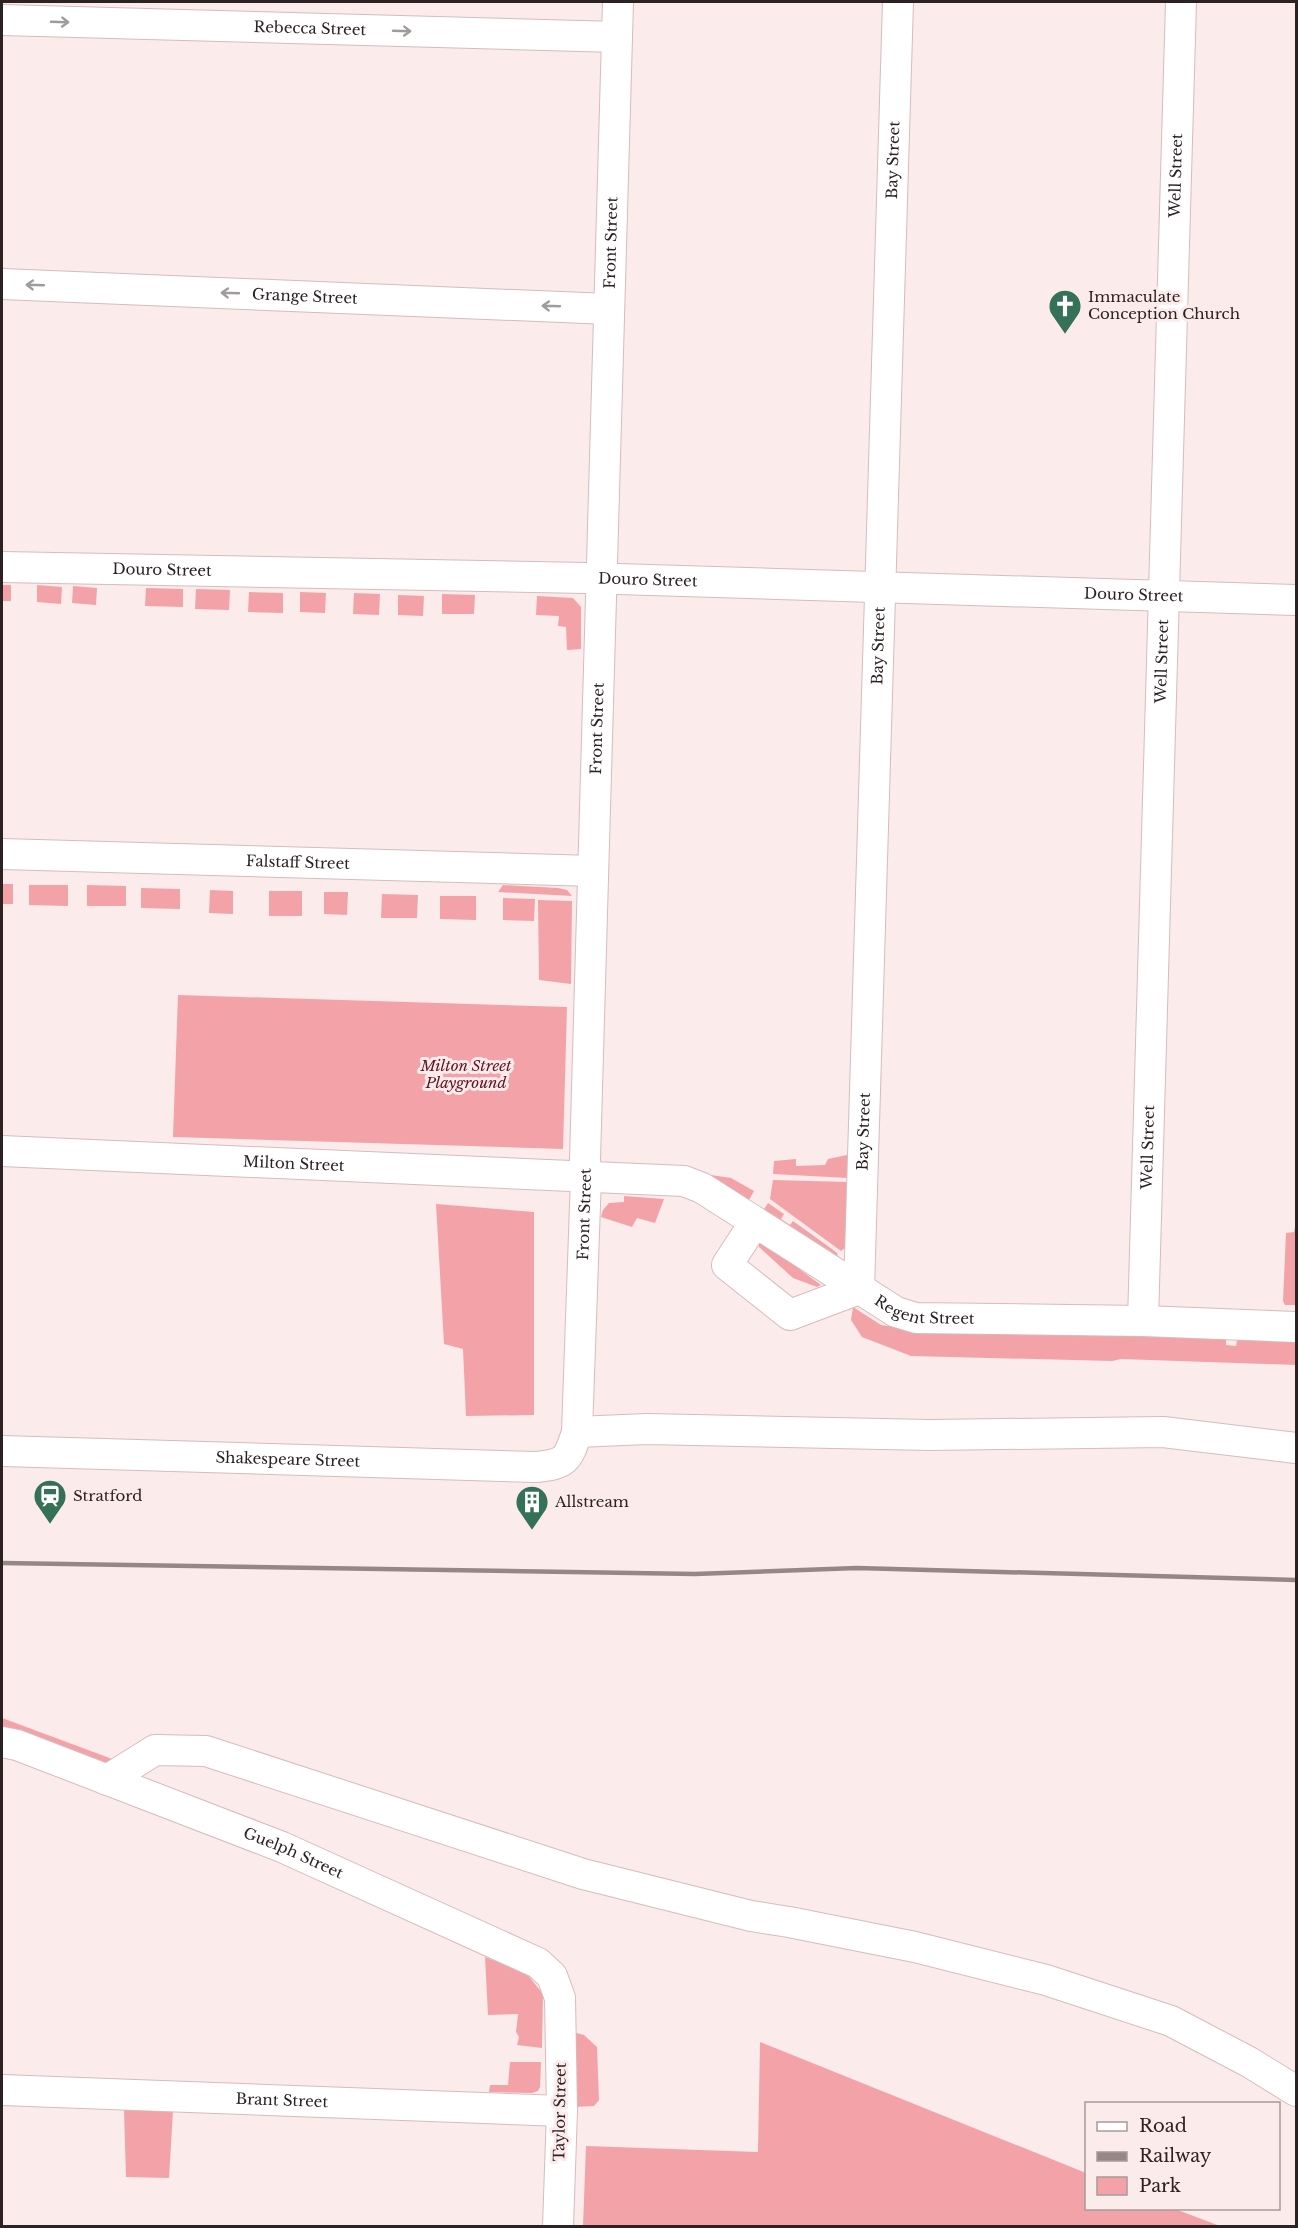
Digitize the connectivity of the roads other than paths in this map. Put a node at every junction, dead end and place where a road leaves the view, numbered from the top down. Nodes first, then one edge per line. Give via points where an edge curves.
1 (618, 2) edge
2 (898, 2) edge
3 (1181, 2) edge
4 (2, 20) edge
5 (617, 37) junction
6 (2, 284) edge
7 (609, 309) junction
8 (2, 567) edge
9 (602, 579) junction
10 (881, 588) junction
11 (1164, 597) junction
12 (1296, 600) edge
13 (2, 854) edge
14 (593, 871) junction
15 (2, 1151) edge
16 (586, 1177) junction
17 (755, 1222) junction
18 (860, 1289) junction
19 (1143, 1321) junction
20 (1296, 1327) edge
21 (574, 1443) junction
22 (1296, 1448) edge
23 (2, 1450) edge
24 (2, 1742) edge
25 (107, 1780) junction
26 (560, 1998) joint
27 (2, 2090) edge
28 (1296, 2091) edge
29 (562, 2111) junction
30 (558, 2226) edge

1 - 5 street, Front Street
2 - 10 street, Bay Street
3 - 11 street, Well Street
4 -> 5 street, Rebecca Street
5 - 7 street, Front Street
7 -> 6 street, Grange Street
7 - 9 street, Front Street
8 - 9 street, Douro Street
9 - 10 street, Douro Street
9 - 14 street, Front Street
10 - 11 street, Douro Street
10 - 18 street, Bay Street
11 - 12 street, Douro Street
11 - 19 street, Well Street
13 - 14 street, Falstaff Street
14 - 16 street, Front Street
15 - 16 street, Milton Street
16 - 17 street, Regent Street via 684,1181
16 - 21 street, Front Street
17 - 18 street, Regent Street
17 - 18 street via 727,1265 790,1315
18 - 19 street, Regent Street via 896,1312 916,1317
19 - 20 street, Regent Street
21 - 22 street via 664,1429 930,1435 1163,1432
21 - 23 street, Shakespeare Street via 559,1465 536,1467
24 - 25 street, Guelph Street
25 - 26 street, Guelph Street via 282,1847 538,1963 552,1976
25 - 28 street via 155,1750 206,1751 583,1874 751,1916 915,1947 1046,1980 1171,2021
26 - 29 street, Taylor Street
27 - 29 street, Brant Street
29 - 30 street, Taylor Street

